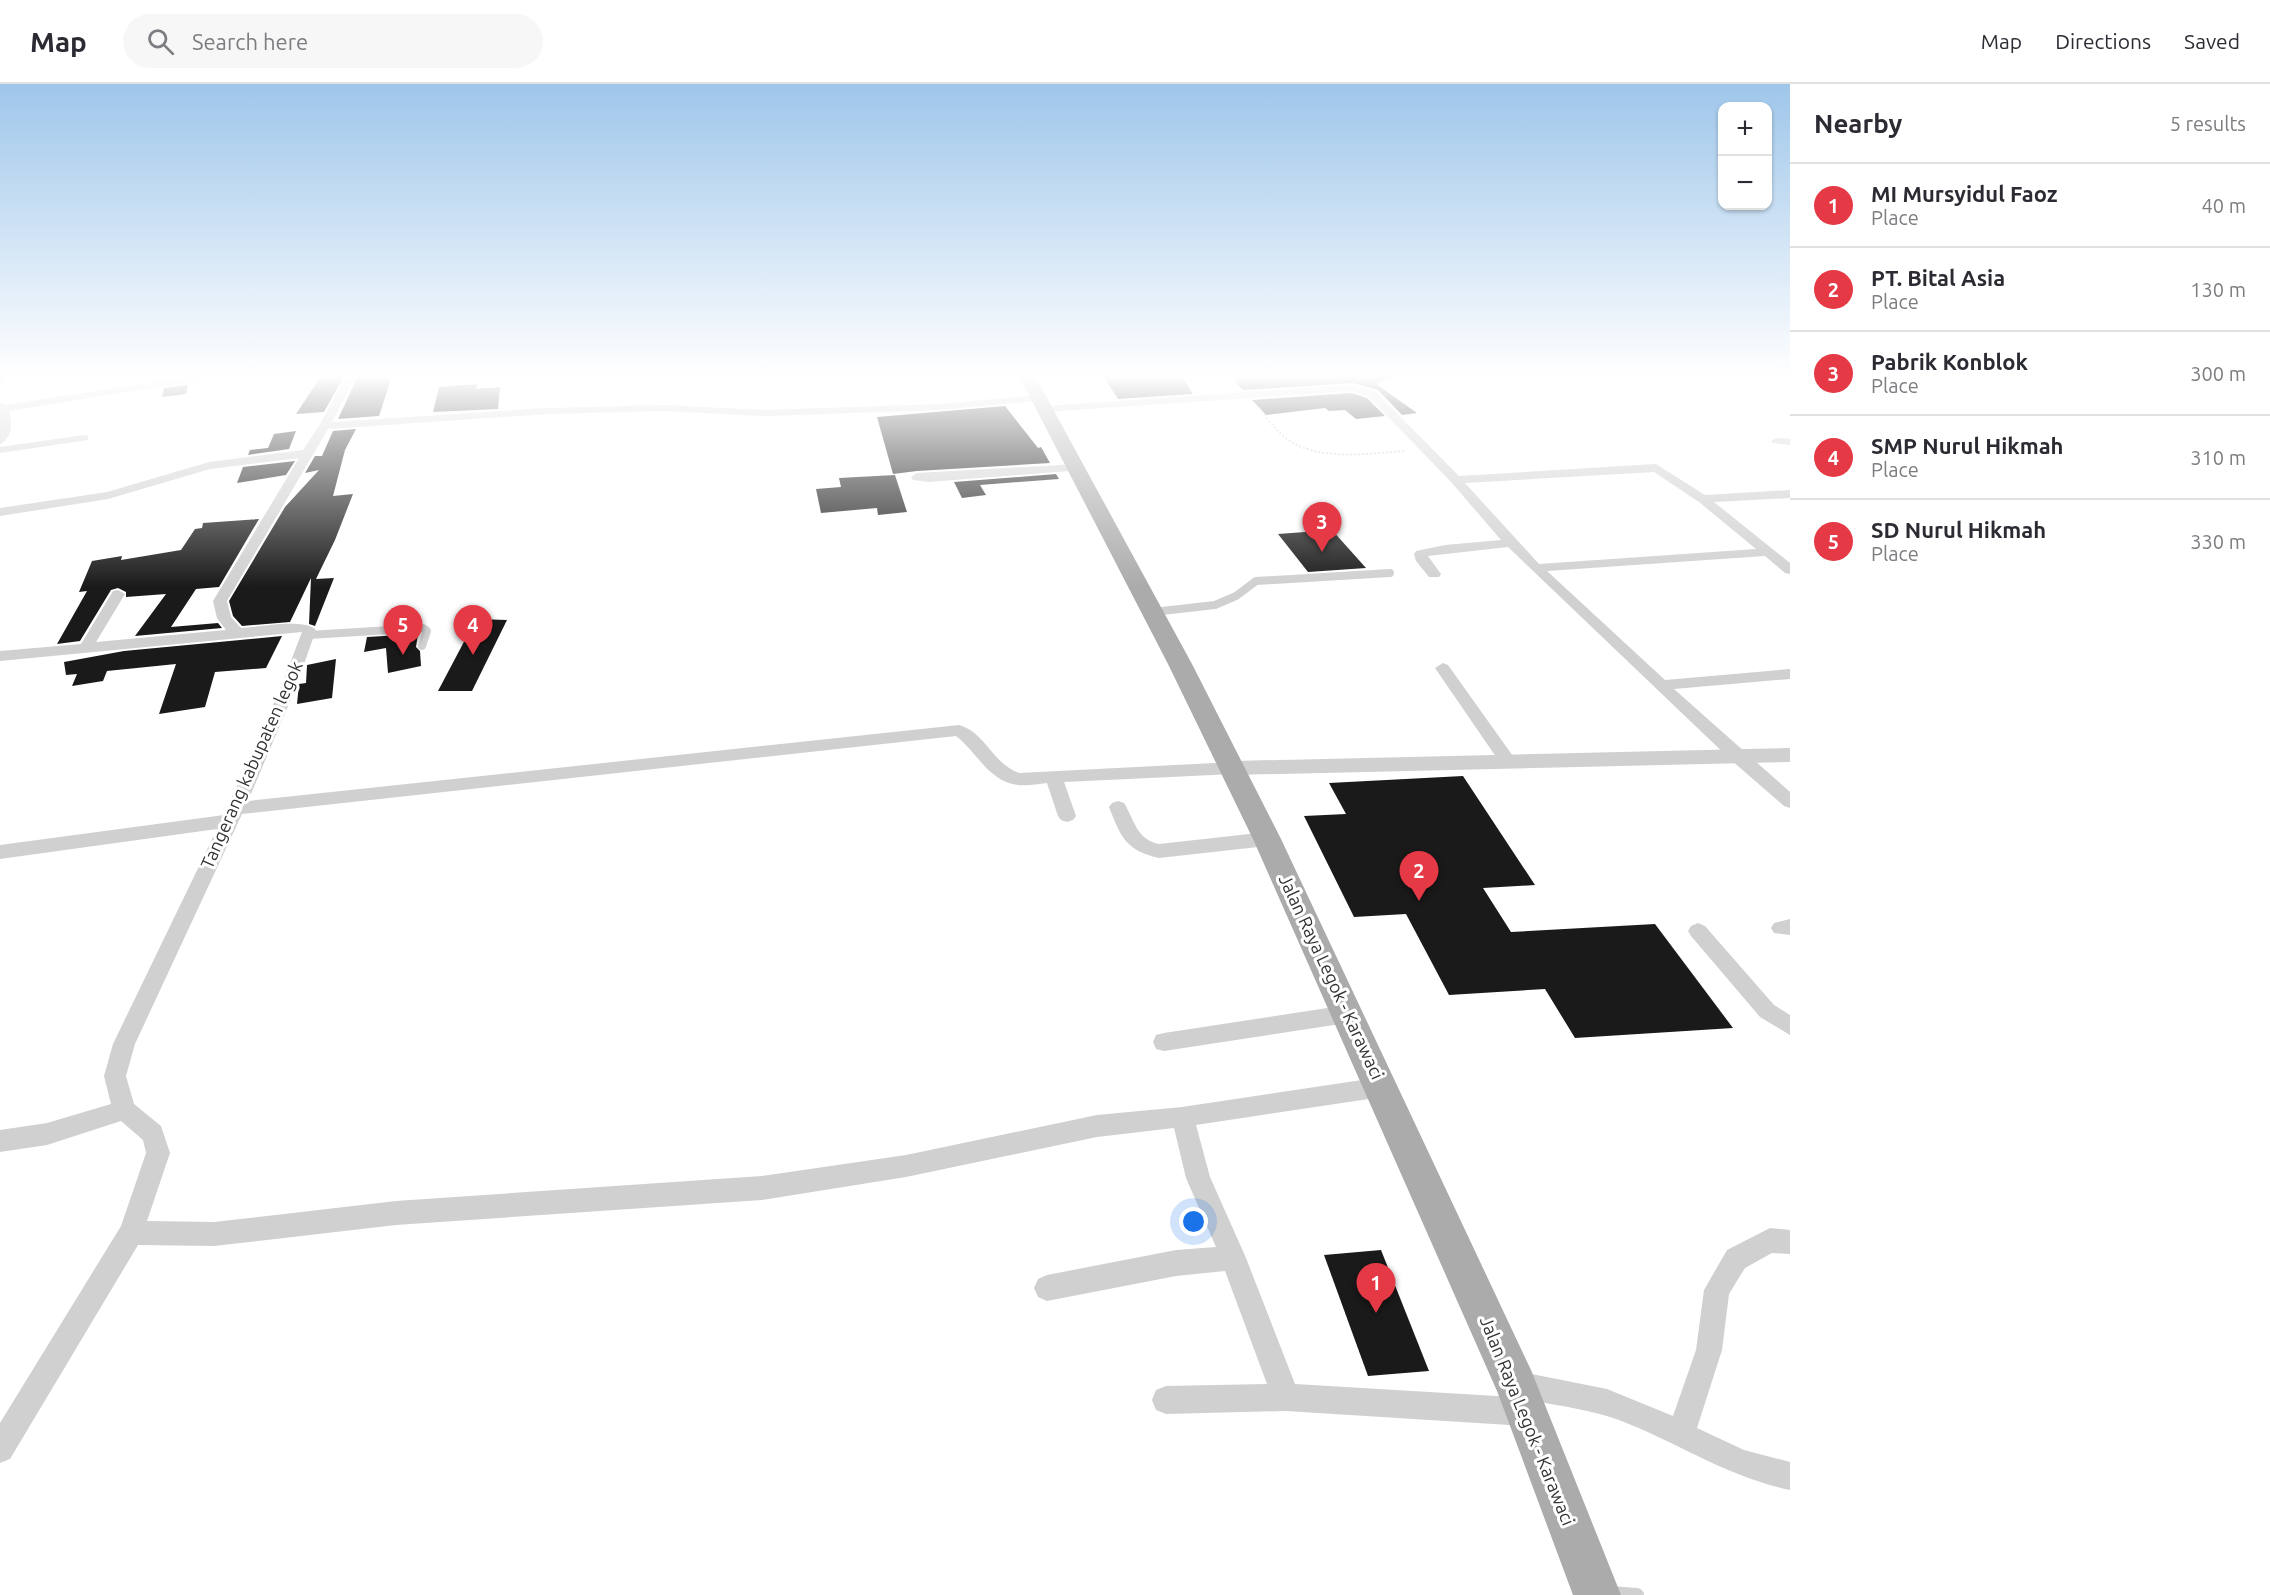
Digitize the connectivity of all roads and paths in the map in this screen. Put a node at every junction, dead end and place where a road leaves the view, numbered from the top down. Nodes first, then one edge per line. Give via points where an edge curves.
1 (24, 447) edge
2 (311, 447) edge
3 (1065, 447) edge
4 (1305, 447) edge
5 (1425, 447) edge
6 (0, 450) edge
7 (1428, 450) junction
8 (307, 453) junction
9 (1077, 468) junction
10 (917, 477) dead end
11 (1456, 480) junction
12 (1790, 494) edge
13 (1703, 499) junction
14 (0, 512) edge
15 (1511, 543) junction
16 (1769, 552) junction
17 (1536, 568) junction
18 (1789, 568) edge
19 (1390, 573) dead end
20 (1434, 574) dead end
21 (118, 594) dead end
22 (1153, 612) junction
23 (237, 633) junction
24 (309, 634) junction
25 (422, 646) dead end
26 (86, 647) junction
27 (0, 656) edge
28 (1443, 668) dead end
29 (1790, 674) edge
30 (1661, 685) junction
31 (1790, 754) edge
32 (1737, 756) junction
33 (1509, 763) junction
34 (1234, 768) junction
35 (1053, 776) junction
36 (1790, 802) edge
37 (1118, 807) dead end
38 (233, 815) junction
39 (1067, 816) dead end
40 (1267, 839) junction
41 (0, 852) edge
42 (1698, 931) dead end
43 (1347, 1014) junction
44 (1790, 1026) edge
45 (1164, 1042) dead end
46 (1382, 1088) junction
47 (124, 1110) junction
48 (1182, 1117) junction
49 (0, 1141) edge
50 (131, 1233) junction
51 (1790, 1242) edge
52 (1233, 1258) junction
53 (1047, 1288) dead end
54 (1286, 1397) junction
55 (1521, 1399) junction
56 (1166, 1400) dead end
57 (1681, 1435) junction
58 (0, 1449) edge
59 (1790, 1476) edge
60 (1592, 1594) edge
61 (1637, 1595) edge

1 - 6 street
2 - 8 street
3 - 9 main road, Jalan Raya Legok - Karawaci
4 - 7 path via 1328,452
5 - 7 street
7 - 11 street
8 - 14 street via 209,466 108,495
8 - 23 street via 220,601 224,618
9 - 10 street
9 - 22 main road, Jalan Raya Legok - Karawaci
11 - 13 street via 1652,467
11 - 15 street
12 - 13 street
13 - 16 street
15 - 17 street
15 - 20 street via 1421,554
16 - 17 street
16 - 18 street
17 - 30 street
19 - 22 lane via 1256,581 1221,604
21 - 26 street
22 - 34 main road, Jalan Raya Legok - Karawaci
23 - 24 street via 303,628
23 - 26 street
24 - 25 lane via 423,628 427,631
24 - 38 street, Tangerang kabupaten legok
26 - 27 street
28 - 33 street
29 - 30 street
30 - 32 street
31 - 32 street
32 - 33 street
32 - 36 street
33 - 34 street
34 - 35 street
34 - 40 main road, Jalan Raya Legok - Karawaci
35 - 38 street via 1005,776 993,768 972,738 959,730
35 - 39 street
37 - 40 street via 1133,841 1142,848 1159,851
38 - 41 street
38 - 47 street, Tangerang kabupaten legok via 124,1044 115,1077
40 - 43 main road, Jalan Raya Legok - Karawaci
42 - 44 street via 1767,1011
43 - 45 street
43 - 46 main road, Jalan Raya Legok - Karawaci
46 - 48 street
46 - 55 main road, Jalan Raya Legok - Karawaci
47 - 49 street via 70,1129
47 - 50 street via 153,1134 158,1153
48 - 50 street via 1097,1126 906,1166 762,1188 396,1213 214,1234
48 - 52 street via 1198,1178
50 - 58 street
51 - 57 street via 1770,1240 1736,1259 1717,1290 1709,1350
52 - 53 street via 1176,1263
52 - 54 street
54 - 55 street
54 - 56 street
55 - 57 street via 1617,1405
55 - 60 main road, Jalan Raya Legok - Karawaci
57 - 59 street via 1731,1460
60 - 61 lane

